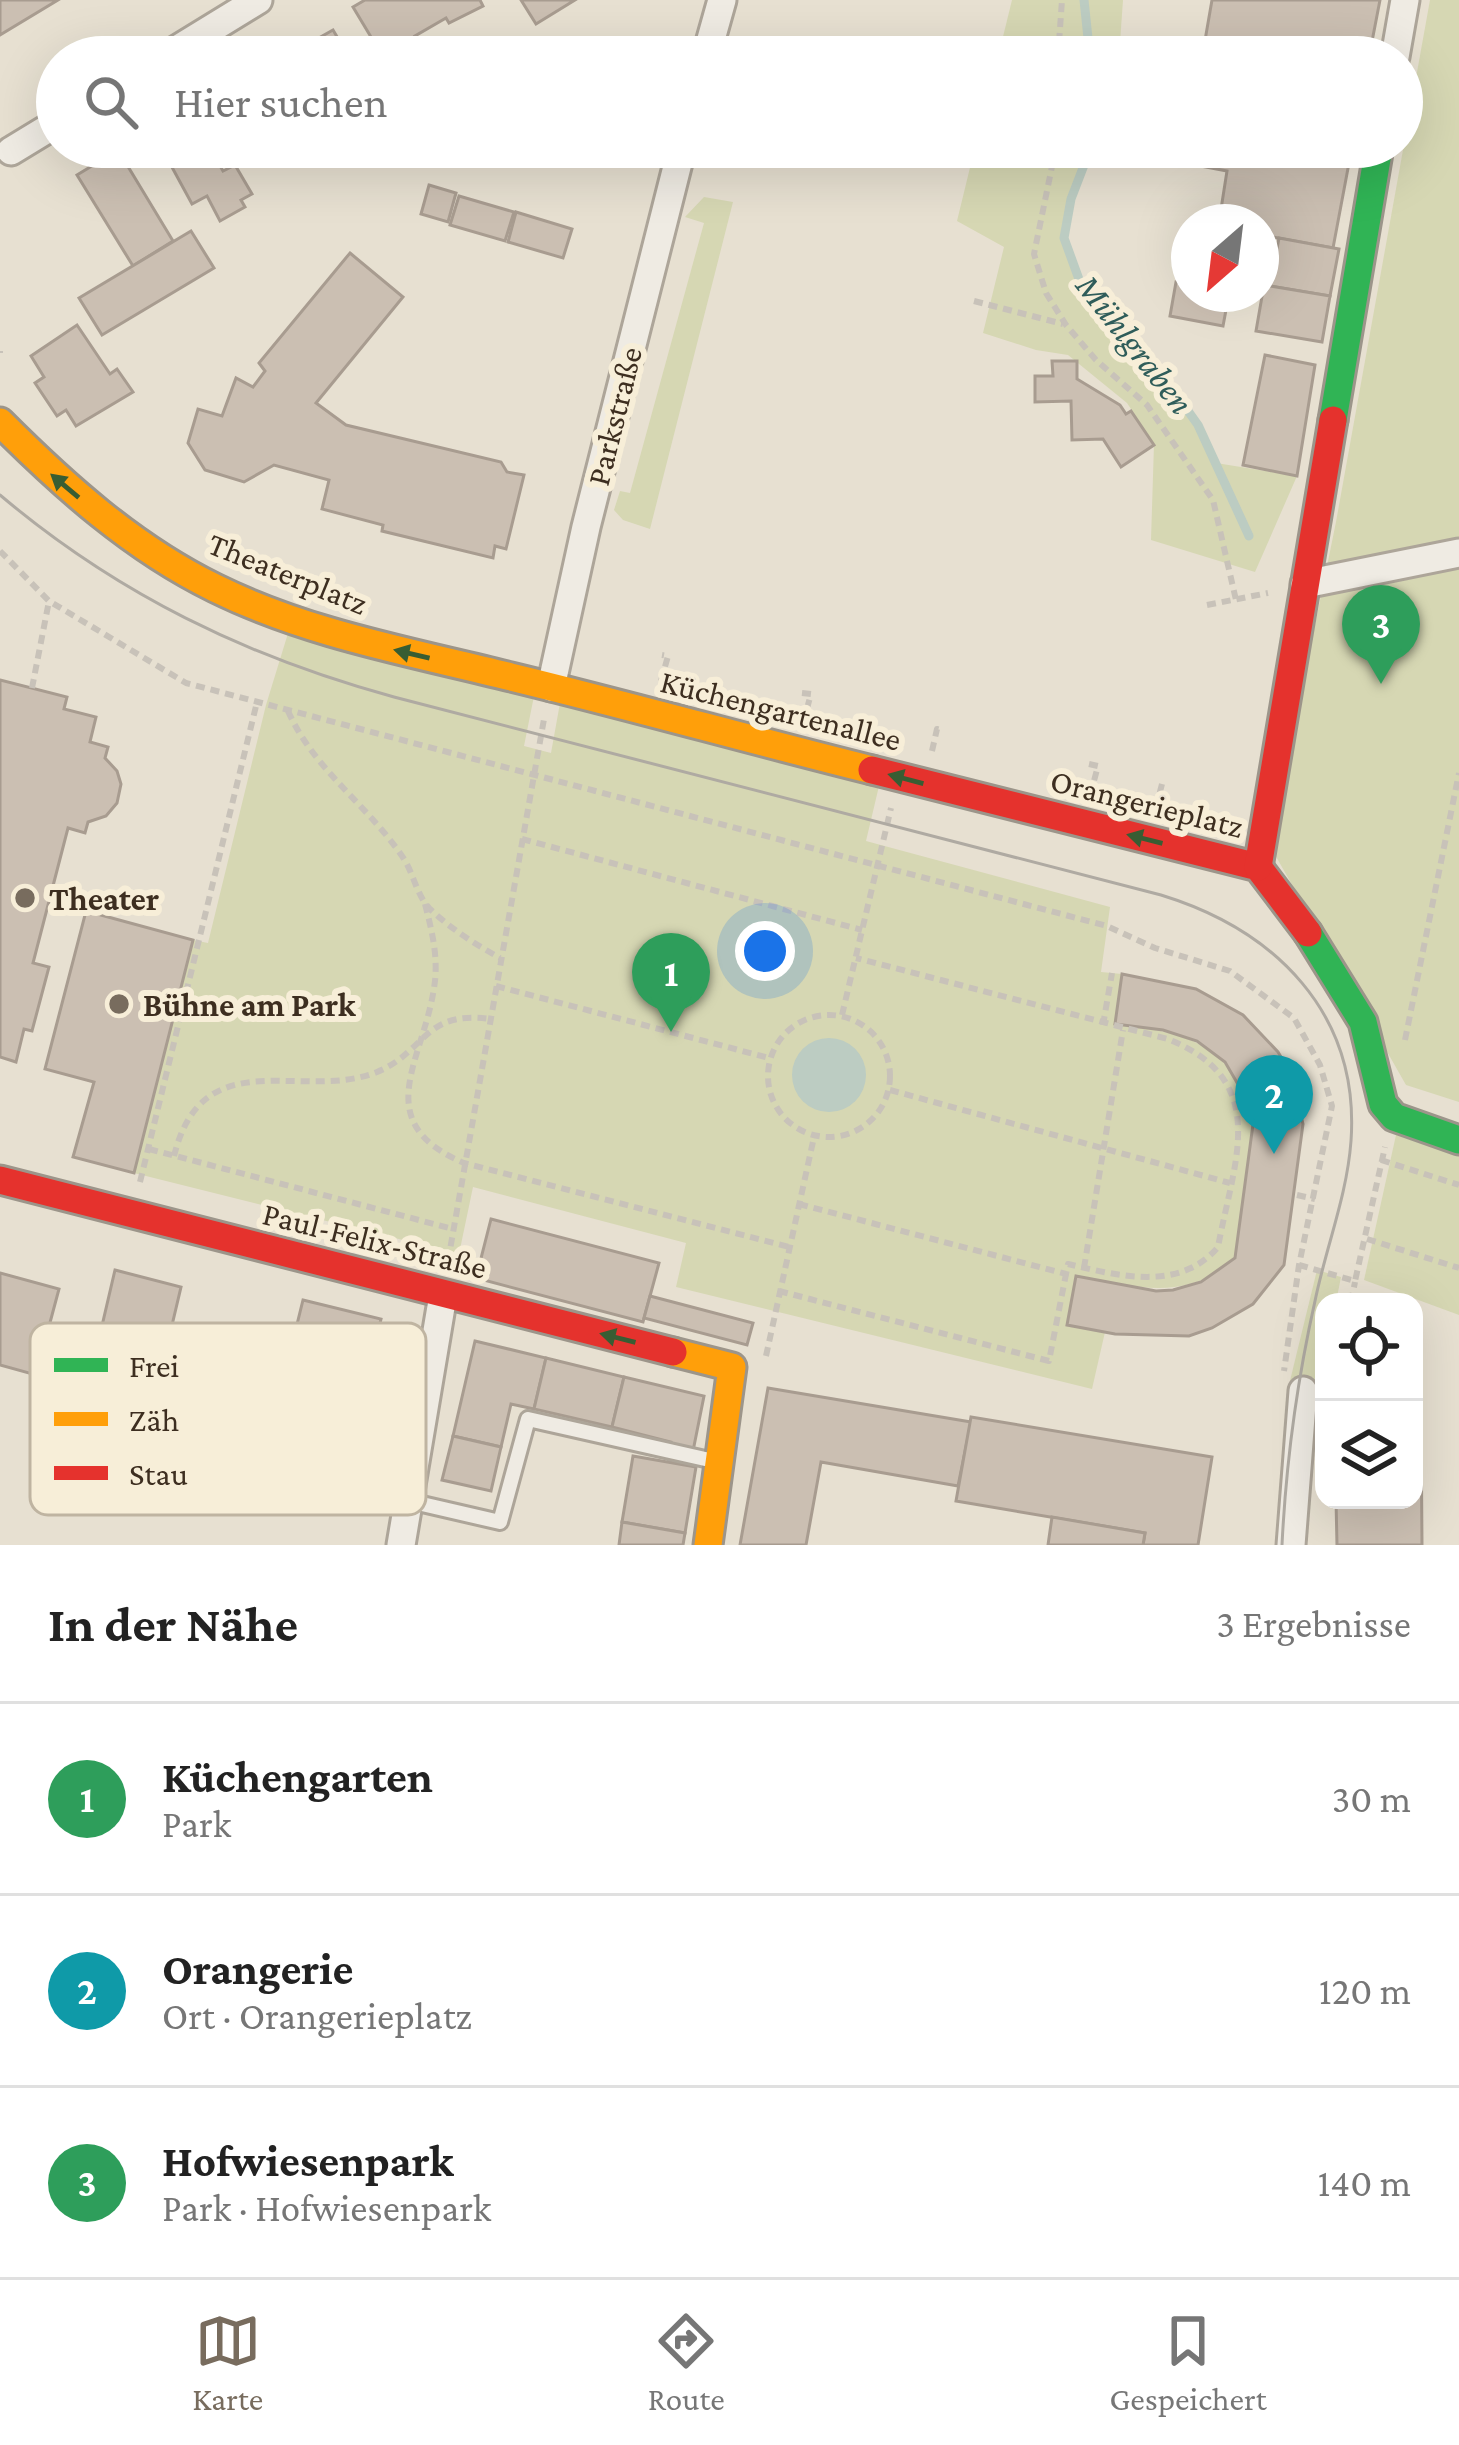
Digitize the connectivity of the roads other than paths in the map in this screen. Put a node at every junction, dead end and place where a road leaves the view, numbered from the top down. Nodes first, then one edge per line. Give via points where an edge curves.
1 (258, 0) edge
2 (722, 0) edge
3 (1405, 0) edge
4 (199, 36) edge
5 (712, 36) edge
6 (1399, 36) edge
7 (36, 136) edge
8 (11, 151) dead end
9 (677, 168) edge
10 (1375, 168) edge
11 (0, 422) edge
12 (1459, 553) edge
13 (1305, 584) junction
14 (538, 684) junction
15 (1019, 808) joint
16 (1258, 867) junction
17 (1459, 1140) edge
18 (0, 1180) edge
19 (443, 1295) junction
20 (1303, 1391) road end
21 (426, 1398) edge
22 (720, 1462) junction
23 (426, 1505) edge
24 (406, 1515) edge
25 (401, 1545) edge
26 (709, 1545) edge
27 (1291, 1545) edge

1 - 4 street
2 - 5 street
3 - 6 street
7 - 8 street
9 - 14 street, Parkstraße
10 - 13 street
14 -> 11 street, Theaterplatz via 352,640 215,589 56,480
12 - 13 street
13 - 16 street
15 -> 14 street, Küchengartenallee
16 -> 15 street, Orangerieplatz
16 - 17 street, Orangerieplatz via 1363,1022 1383,1104 1394,1117
18 - 19 street, Paul-Felix-Straße
19 - 21 street
22 -> 19 street, Paul-Felix-Straße via 732,1366
20 - 27 street
22 - 23 lane via 528,1419 500,1522
22 - 26 street
24 - 25 street

